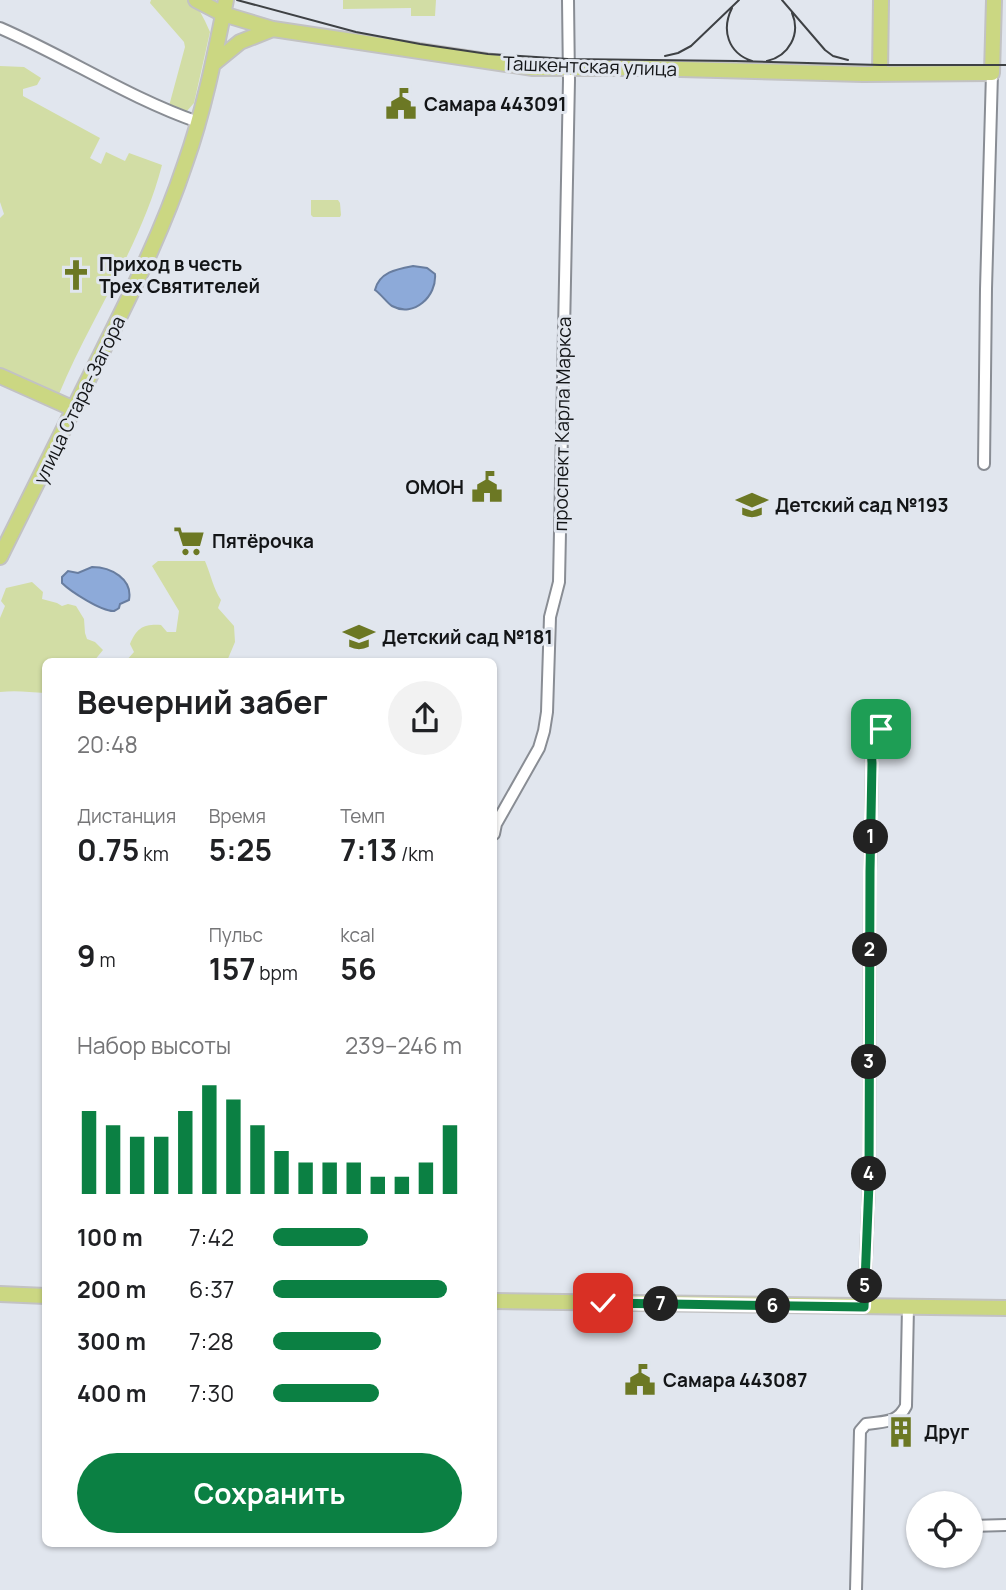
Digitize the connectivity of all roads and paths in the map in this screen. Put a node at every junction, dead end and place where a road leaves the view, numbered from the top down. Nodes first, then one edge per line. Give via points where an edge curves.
1 (196, 0) edge
2 (568, 0) edge
3 (881, 0) edge
4 (994, 0) edge
5 (225, 7) edge
6 (0, 29) edge
7 (273, 29) junction
8 (213, 64) junction
9 (568, 69) junction
10 (992, 73) junction
11 (880, 74) junction
12 (198, 122) junction
13 (0, 376) edge
14 (74, 409) junction
15 (984, 464) dead end
16 (0, 557) edge
17 (895, 724) dead end
18 (497, 822) edge
19 (0, 1294) edge
20 (42, 1296) edge
21 (497, 1301) edge
22 (864, 1307) junction
23 (908, 1307) junction
24 (1006, 1308) edge
25 (983, 1525) edge
26 (1006, 1525) edge
27 (856, 1590) edge

1 - 5 main road, Ташкентская улица
2 - 9 street, проспект Карла Маркса
3 - 11 main road
4 - 10 main road
5 - 7 main road, Ташкентская улица
5 - 8 main road, улица Стара-Загора
6 - 12 street
7 - 8 main road via 240,42
7 - 9 main road, Ташкентская улица via 533,68
8 - 12 main road, улица Стара-Загора
9 - 11 main road, Ташкентская улица
9 - 18 street, проспект Карла Маркса via 559,582 550,617 547,712 539,748
10 - 11 main road, Ташкентская улица
10 - 15 street
12 - 14 main road, улица Стара-Загора via 164,222
13 - 14 main road
14 - 16 main road, улица Стара-Загора
17 - 22 street via 872,737 871,748
19 - 20 main road
21 - 22 main road
22 - 23 main road
23 - 24 main road
23 - 27 street via 906,1406 893,1420 866,1424 860,1431
25 - 26 street

